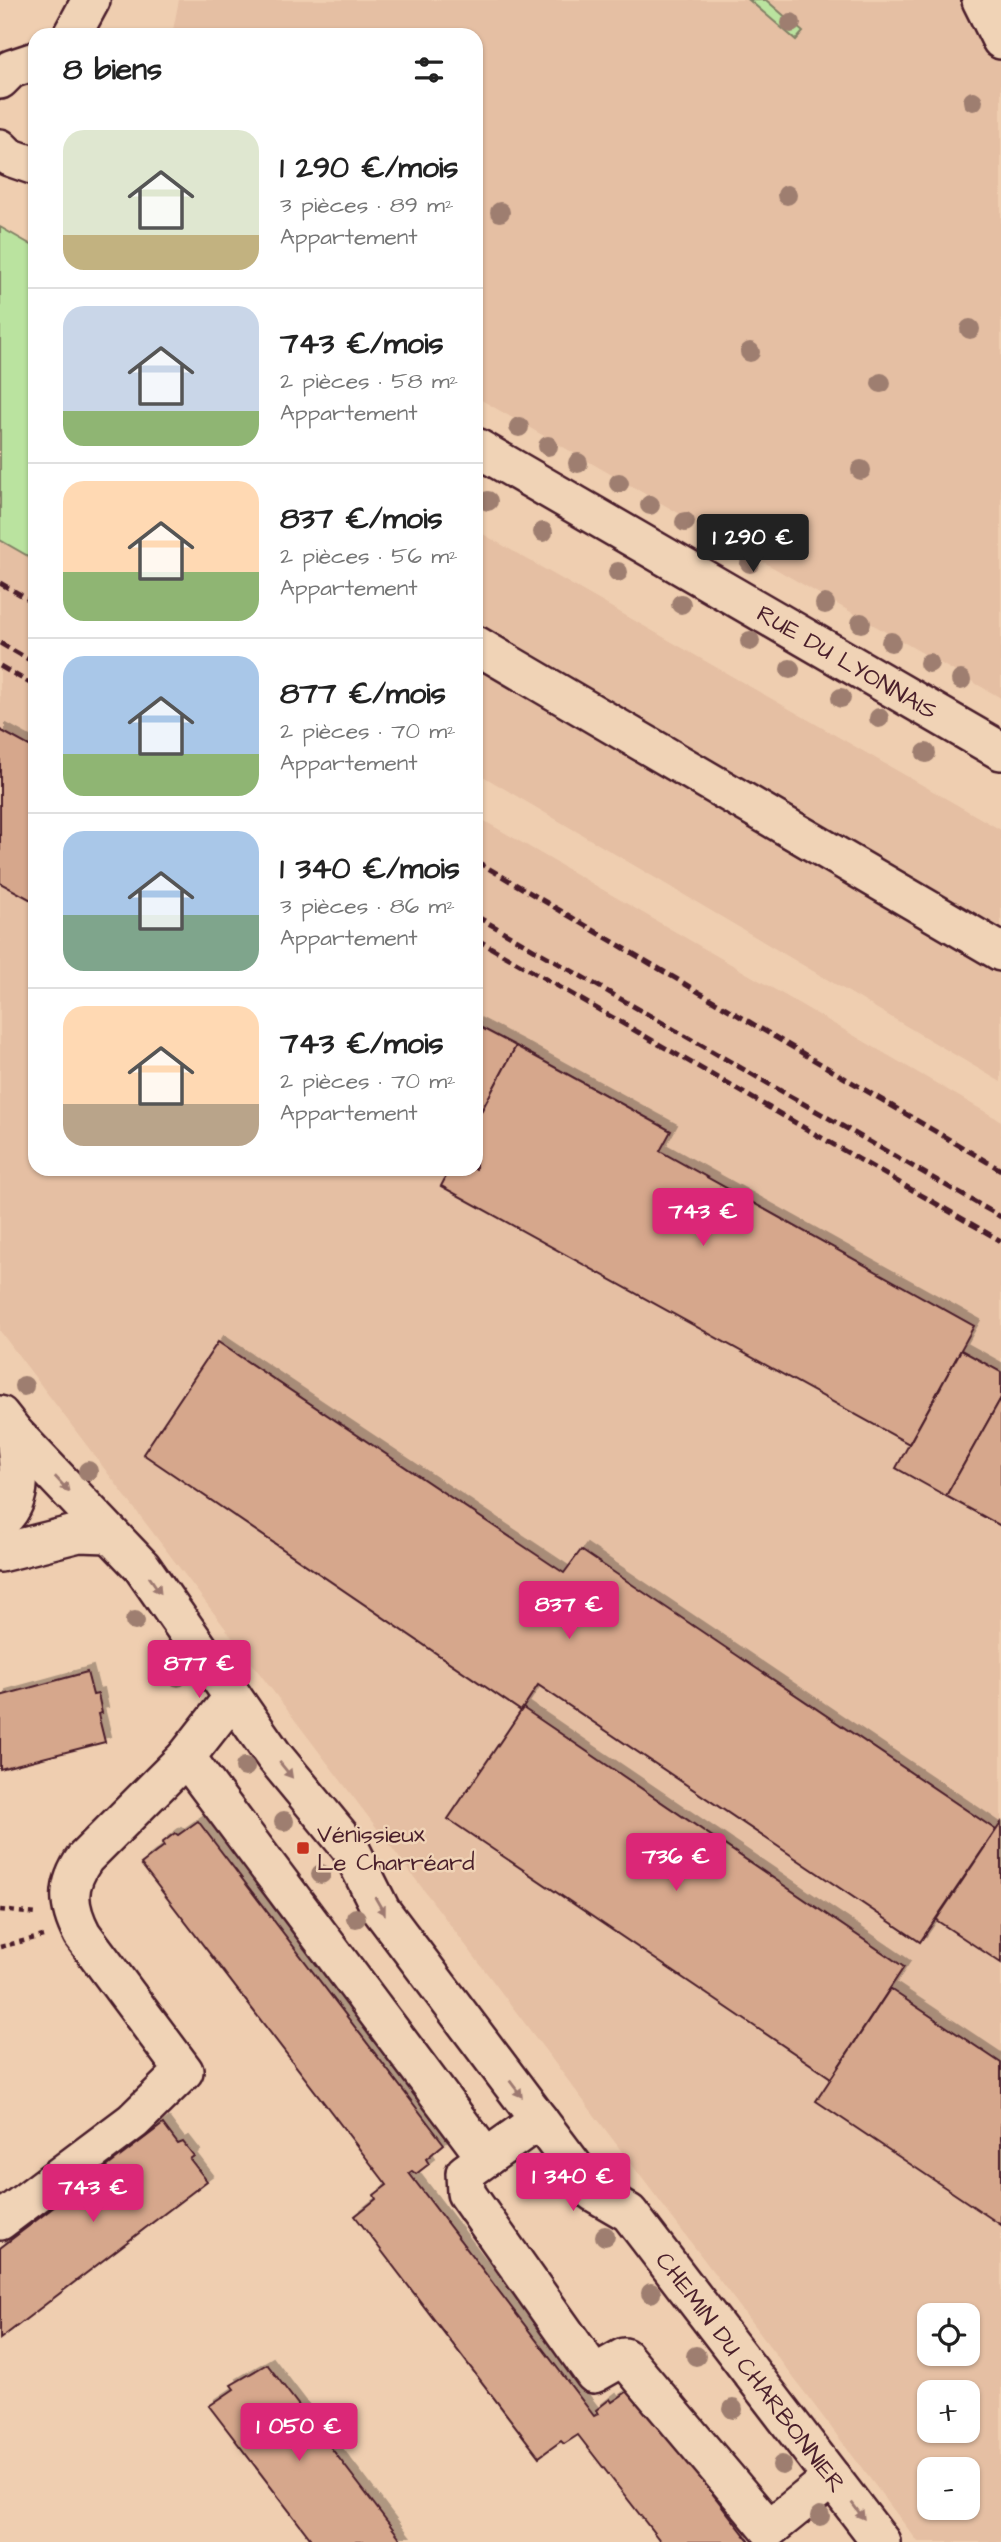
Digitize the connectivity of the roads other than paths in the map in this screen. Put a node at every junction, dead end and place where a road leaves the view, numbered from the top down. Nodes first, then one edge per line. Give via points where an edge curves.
1 (91, 0) edge
2 (981, 0) edge
3 (76, 28) edge
4 (1001, 40) edge
5 (28, 63) edge
6 (0, 80) edge
7 (0, 148) edge
8 (28, 163) edge
9 (483, 451) edge
10 (483, 649) edge
11 (1001, 751) edge
12 (1001, 952) edge
13 (8, 1424) edge
14 (0, 1521) edge
15 (109, 1534) junction
16 (0, 1553) edge
17 (233, 1697) junction
18 (186, 1758) junction
19 (539, 2120) junction
20 (486, 2158) junction
21 (0, 2221) edge
22 (832, 2477) junction
23 (881, 2542) edge

1 - 3 street
2 - 4 street
5 - 6 street via 11,69
7 - 8 street
9 - 11 street, RUE DU LYONNAIS
10 - 12 street
13 - 14 street via 19,1486 16,1501
13 -> 15 street, CHEMIN DU CHARBONNIER
15 - 16 street via 79,1533
15 -> 17 street, CHEMIN DU CHARBONNIER via 142,1567
17 - 18 street
17 -> 19 street, CHEMIN DU CHARBONNIER via 274,1756 350,1848 382,1910
18 - 20 street
18 - 21 street via 85,1858 74,1873 69,1892 73,1917 82,1934 184,2071 133,2121
19 - 20 street
19 - 22 street, CHEMIN DU CHARBONNIER via 593,2192 629,2213
20 - 22 street via 465,2173 466,2193 594,2374 624,2357 769,2529
22 -> 23 street, CHEMIN DU CHARBONNIER

